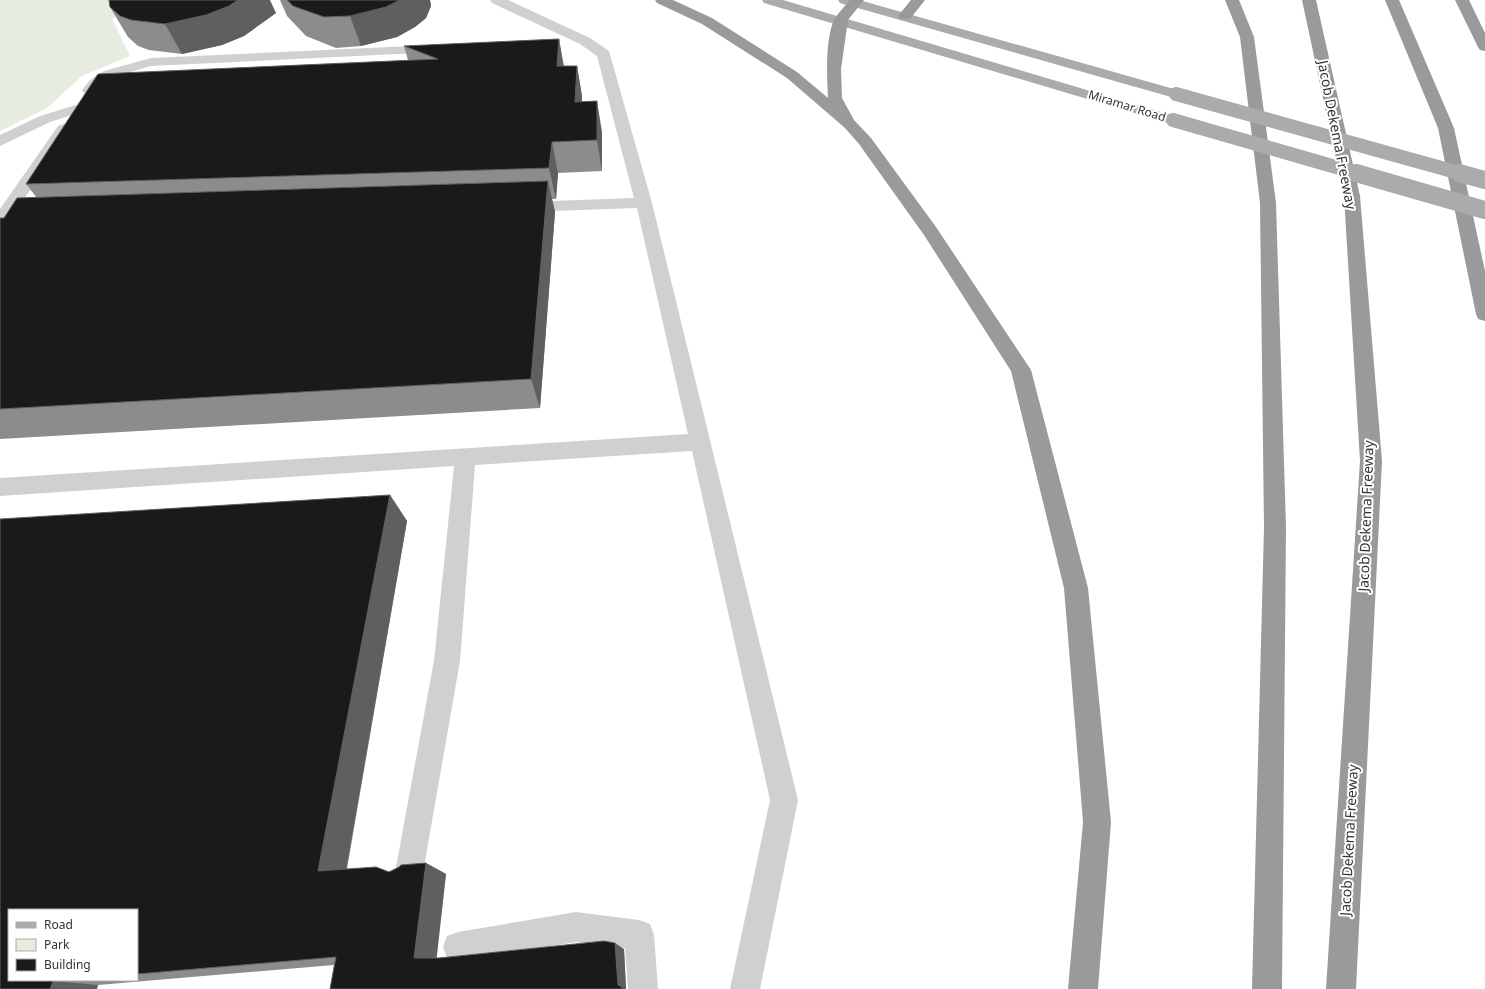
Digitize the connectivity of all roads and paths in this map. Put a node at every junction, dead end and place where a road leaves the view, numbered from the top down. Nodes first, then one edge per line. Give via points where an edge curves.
1 (497, 0) edge
2 (662, 0) edge
3 (769, 0) edge
4 (918, 0) edge
5 (1232, 0) edge
6 (1309, 0) edge
7 (1392, 0) edge
8 (1462, 0) edge
9 (852, 1) edge
10 (905, 16) junction
11 (841, 20) junction
12 (585, 42) junction
13 (554, 43) edge
14 (1485, 47) edge
15 (451, 48) edge
16 (76, 109) junction
17 (850, 125) junction
18 (0, 141) edge
19 (1485, 180) edge
20 (644, 203) junction
21 (509, 208) edge
22 (1485, 210) edge
23 (5, 223) edge
24 (1485, 314) edge
25 (700, 442) junction
26 (465, 458) junction
27 (0, 487) edge
28 (410, 867) edge
29 (458, 947) dead end
30 (643, 989) edge
31 (745, 989) edge
32 (1083, 989) edge
33 (1267, 989) edge
34 (1341, 989) edge

1 - 12 lane
2 - 17 highway via 707,21 792,75
3 - 11 main road, Miramar Road
4 - 10 highway
5 - 33 highway via 1246,37 1268,202 1276,527
6 - 34 highway, Jacob Dekema Freeway via 1352,196 1371,461
7 - 24 highway via 1446,128
8 - 14 highway
9 - 10 main road, Miramar Road
9 - 11 highway
10 - 19 main road, Miramar Road, bridge
11 - 17 highway via 837,38 835,98
11 - 22 main road, Miramar Road, bridge
12 - 13 lane
12 - 20 lane via 604,54
15 - 16 lane via 151,62 124,68 96,81
16 - 18 lane via 44,120
16 - 23 lane
17 - 32 highway via 864,140 930,231 1021,370 1076,596 1097,822
20 - 21 lane
20 - 25 lane
25 - 26 lane
25 - 31 lane via 784,800
26 - 27 lane
26 - 28 lane via 447,661
29 - 30 lane via 576,927 640,936

